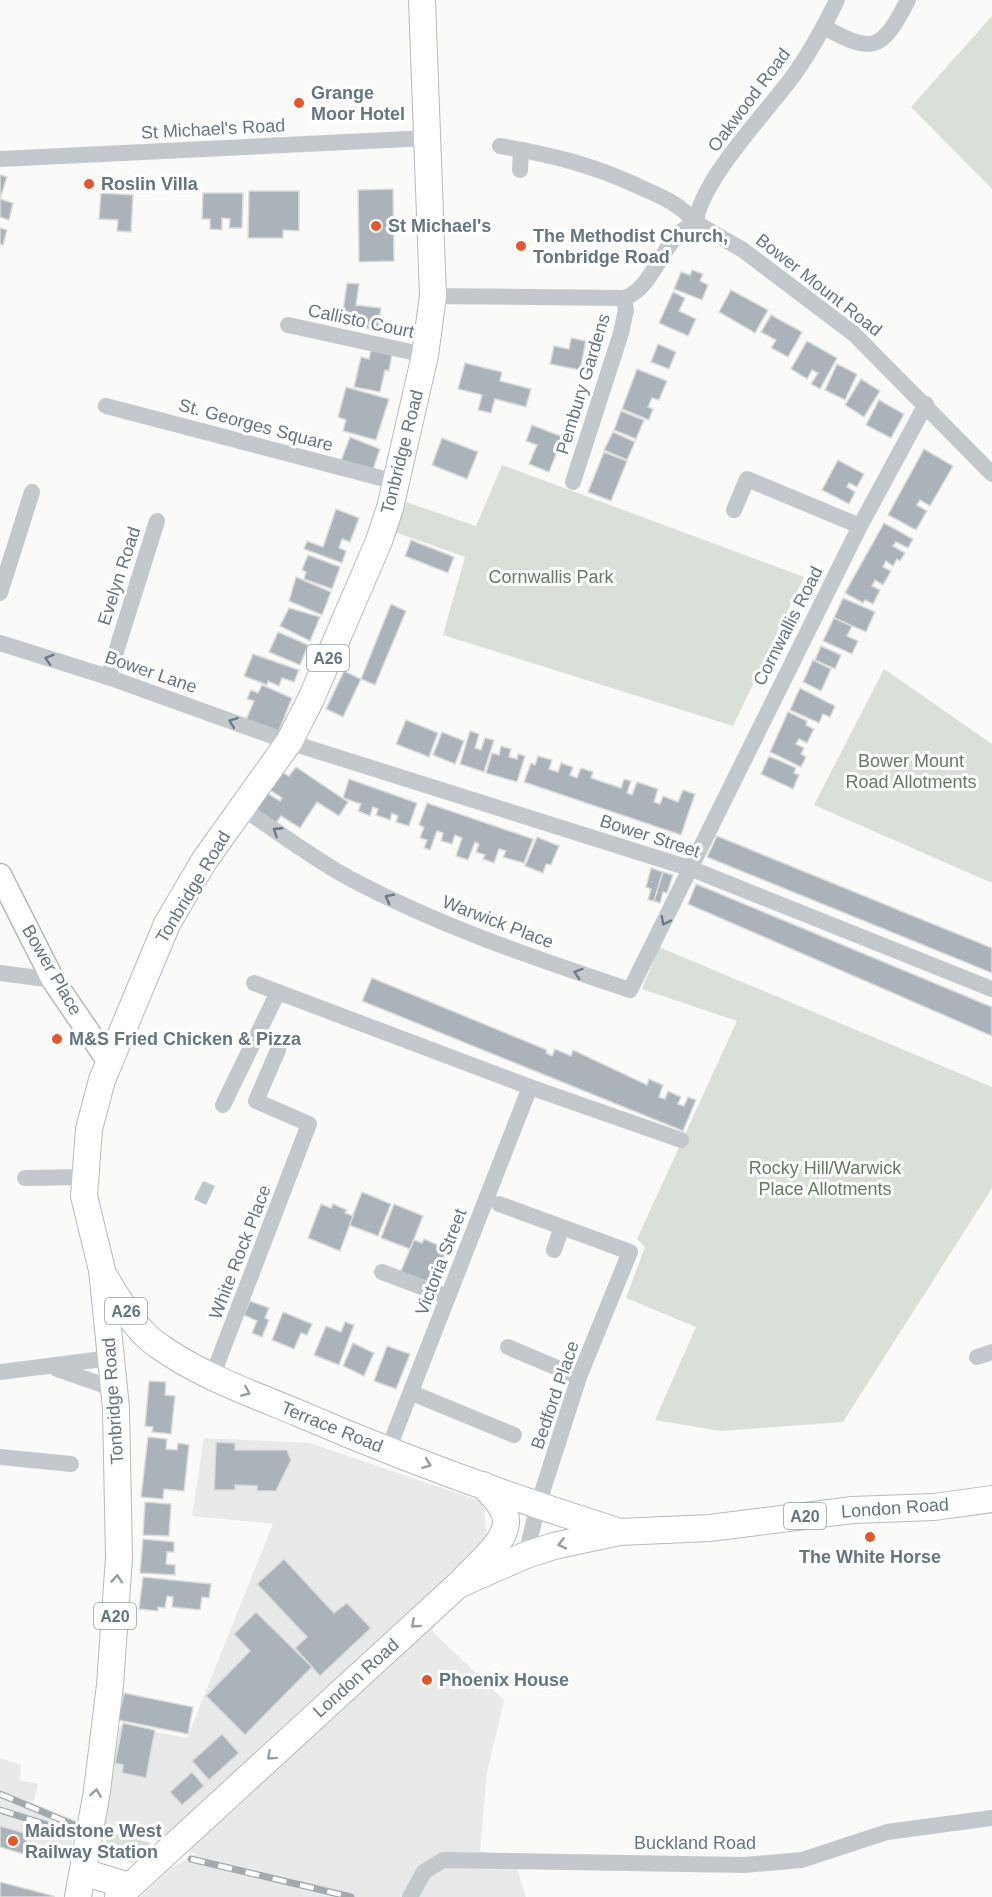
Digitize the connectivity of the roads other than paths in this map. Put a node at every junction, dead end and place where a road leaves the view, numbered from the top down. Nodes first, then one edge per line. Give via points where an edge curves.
1 (422, 0) edge
2 (837, 0) edge
3 (908, 0) edge
4 (824, 27) junction
5 (429, 138) junction
6 (500, 146) dead end
7 (521, 150) junction
8 (0, 159) edge
9 (520, 170) dead end
10 (696, 223) junction
11 (433, 296) junction
12 (624, 298) junction
13 (288, 326) dead end
14 (425, 356) junction
15 (926, 404) junction
16 (106, 406) dead end
17 (992, 474) edge
18 (396, 482) junction
19 (573, 482) dead end
20 (32, 492) dead end
21 (734, 510) dead end
22 (157, 521) dead end
23 (860, 526) junction
24 (0, 593) edge
25 (0, 643) edge
26 (108, 677) junction
27 (289, 742) junction
28 (242, 808) junction
29 (692, 869) junction
30 (2, 883) edge
31 (0, 973) edge
32 (53, 980) junction
33 (254, 983) dead end
34 (992, 989) edge
35 (278, 992) junction
36 (278, 1050) dead end
37 (109, 1062) junction
38 (530, 1087) junction
39 (223, 1105) dead end
40 (681, 1140) dead end
41 (86, 1177) junction
42 (25, 1178) dead end
43 (500, 1204) dead end
44 (561, 1229) junction
45 (554, 1250) dead end
46 (102, 1270) junction
47 (382, 1272) dead end
48 (448, 1297) junction
49 (157, 1345) junction
50 (508, 1347) dead end
51 (111, 1358) junction
52 (53, 1368) junction
53 (0, 1372) edge
54 (212, 1377) junction
55 (579, 1377) junction
56 (412, 1393) junction
57 (115, 1396) junction
58 (514, 1435) dead end
59 (388, 1450) junction
60 (0, 1457) edge
61 (71, 1464) dead end
62 (483, 1485) junction
63 (992, 1499) edge
64 (538, 1505) junction
65 (619, 1532) junction
66 (526, 1555) junction
67 (458, 1585) junction
68 (992, 1818) edge
69 (83, 1872) junction
70 (123, 1892) edge
71 (78, 1897) edge
72 (410, 1897) edge

1 - 5 main road, Tonbridge Road / A26
2 - 4 street, Oakwood Road
3 - 4 street via 893,29 876,43 855,44
4 - 10 street, Oakwood Road via 797,71 713,182 697,209
5 - 8 street, St Michael's Road
5 - 11 main road, Tonbridge Road / A26
6 - 7 street, Bower Mount Road
7 - 9 street
7 - 10 street, Bower Mount Road via 585,163 611,173 685,209
10 - 12 street via 682,227 642,285 632,296
10 - 15 street, Bower Mount Road via 743,250 854,334
11 - 12 street
11 - 14 main road, Tonbridge Road / A26
12 - 19 street, Pembury Gardens via 626,310 621,333
13 - 14 street, Callisto Court
14 - 18 main road, Tonbridge Road / A26
15 - 17 street, Bower Mount Road
15 - 23 street, Cornwallis Road
16 - 18 street, St. Georges Square
18 - 27 main road, Tonbridge Road / A26 via 379,541
20 - 24 street
21 - 23 street via 747,479
22 - 26 street, Evelyn Road
23 - 29 street, Cornwallis Road
26 -> 25 street, Bower Lane
27 -> 26 street, Bower Lane
27 - 28 main road, Tonbridge Road / A26
27 - 29 street, Bower Street
29 -> 28 street, Warwick Place via 630,990 505,948 414,911 347,877
28 - 37 main road, Tonbridge Road / A26 via 204,861 167,924
29 - 34 street, Bower Street
30 - 32 street, Bower Place
31 - 32 street
32 - 37 street, Bower Place
33 - 35 street
35 - 38 street
35 - 39 street
36 - 54 street, White Rock Place via 256,1101 309,1124
37 - 41 main road, Tonbridge Road / A26 via 90,1129
38 - 40 street
38 - 48 street, Victoria Street
41 - 42 street
41 - 46 main road, Tonbridge Road / A26 via 84,1196
43 - 44 street
44 - 45 street
44 - 55 street, Bedford Place via 630,1252
46 - 49 main road, Terrace Road / A26 via 123,1308
46 - 51 main road, Tonbridge Road / A26
47 - 48 street
48 - 56 street, Victoria Street
49 - 51 main road
49 - 54 main road, Terrace Road / A20
50 - 55 street
51 - 52 street
51 - 57 main road, Tonbridge Road / A20
52 - 53 street
52 - 57 street via 103,1385
54 -> 59 main road, Terrace Road / A20
55 - 64 street, Bedford Place
56 - 58 street
56 - 59 street, Victoria Street
69 -> 57 main road, Tonbridge Road / A20 via 110,1685 119,1558
59 -> 62 main road, Terrace Road / A20
60 - 61 street
62 - 64 main road, London Road / A20
62 - 67 main road, A20 via 505,1512 506,1524 498,1542
63 - 65 main road, London Road / A20 via 934,1507 853,1510 710,1528
64 - 65 main road, London Road / A20
64 - 66 street, Bedford Place
65 -> 66 main road, London Road / A20
66 - 67 main road, London Road / A20
67 -> 70 main road, London Road / A20
68 - 72 street, Buckland Road via 887,1832 802,1860 744,1865 443,1860 424,1872
69 - 70 main road, London Road / A20
69 - 71 main road, A20

